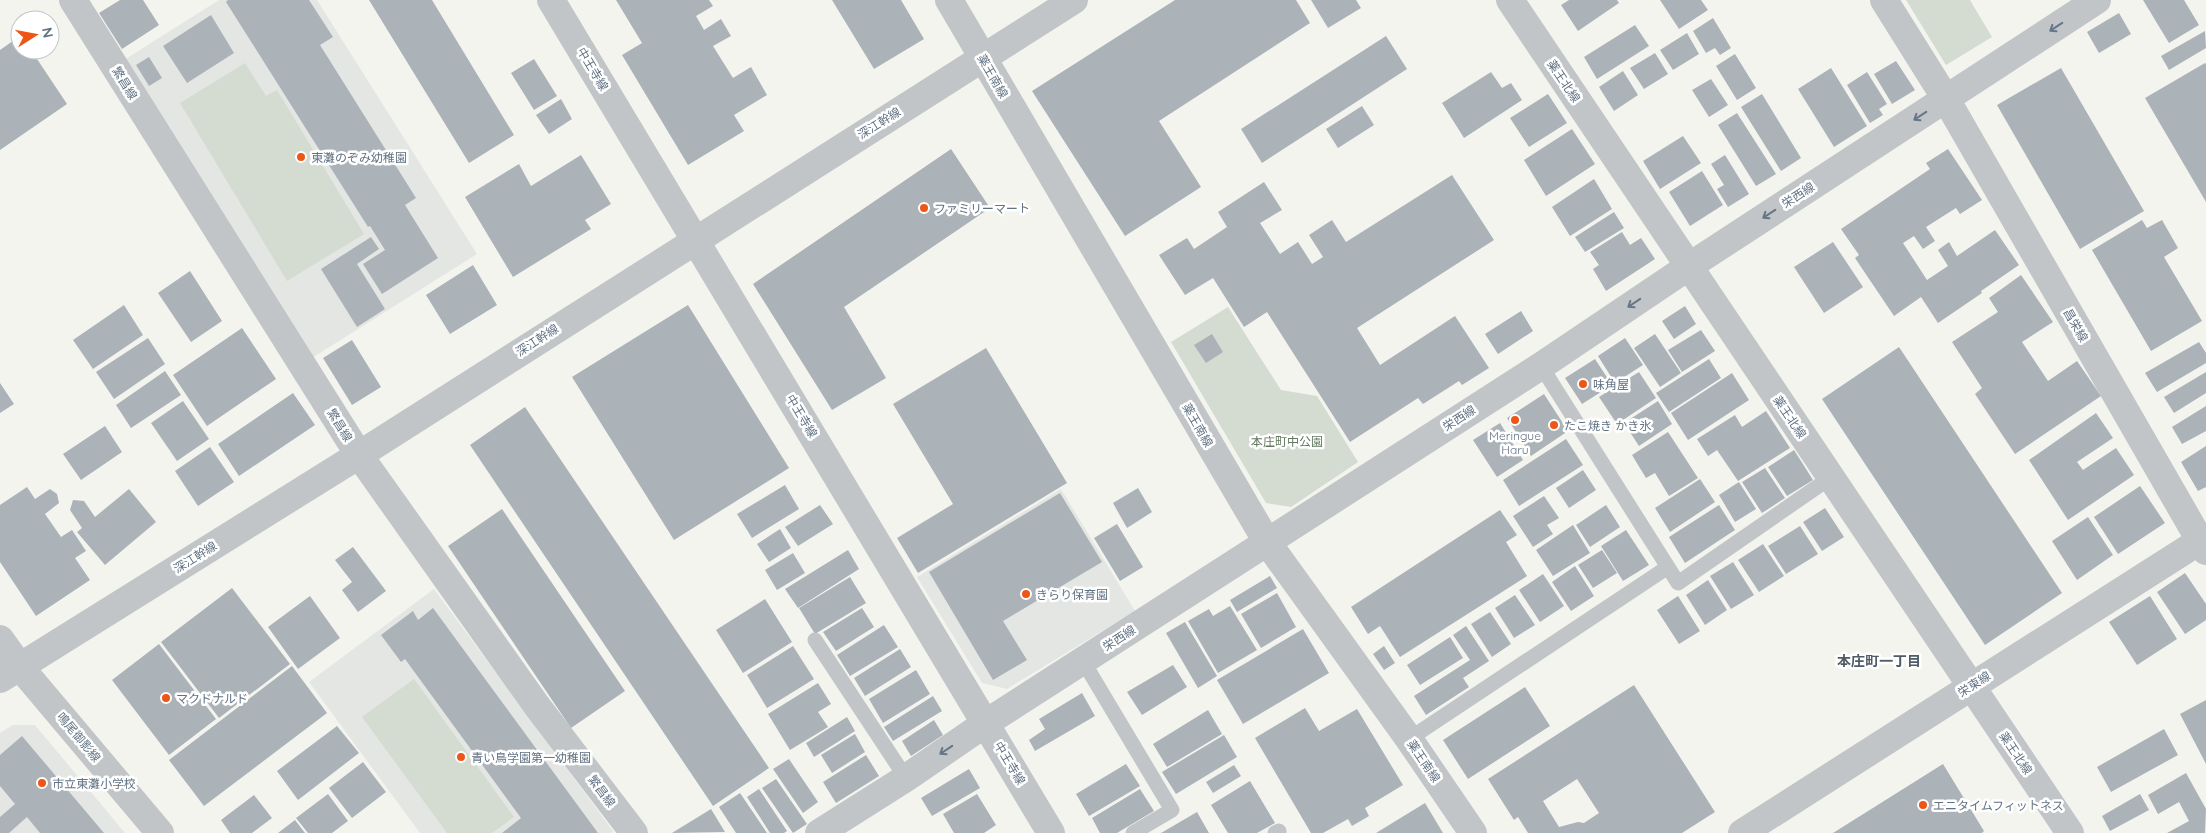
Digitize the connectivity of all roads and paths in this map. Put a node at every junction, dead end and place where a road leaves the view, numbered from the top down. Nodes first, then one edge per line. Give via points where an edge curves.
1 (551, 0) edge
2 (949, 0) edge
3 (1074, 0) edge
4 (1510, 0) edge
5 (1884, 0) edge
6 (2097, 0) edge
7 (82, 3) edge
8 (982, 57) junction
9 (1946, 99) junction
10 (696, 239) junction
11 (1688, 266) junction
12 (1541, 366) junction
13 (358, 455) junction
14 (1830, 478) junction
15 (1267, 542) junction
16 (2204, 543) edge
17 (1668, 567) junction
18 (0, 639) edge
19 (815, 640) dead end
20 (1083, 661) junction
21 (10, 673) edge
22 (1971, 686) junction
23 (986, 723) junction
24 (1409, 739) junction
25 (906, 778) junction
26 (160, 833) edge
27 (634, 833) edge
28 (819, 833) edge
29 (1052, 833) edge
30 (1133, 833) edge
31 (1473, 833) edge
32 (1742, 833) edge
33 (2070, 833) edge

1 - 10 street, 中王寺線
2 - 8 street, 薬王南線
3 - 8 street, 深江幹線
4 - 11 street, 薬王北線
5 - 9 street, 昌栄線
6 -> 9 street, 栄西線
7 - 13 street, 繁昌線
8 - 10 street, 深江幹線
8 - 15 street, 薬王南線
9 -> 11 street, 栄西線
9 - 16 street, 昌栄線
10 - 13 street, 深江幹線
10 - 23 street, 中王寺線
11 -> 12 street, 栄西線
11 - 14 street, 薬王北線
12 - 15 street, 栄西線
12 - 17 lane
13 - 21 street, 深江幹線
13 - 27 street, 繁昌線 via 537,706
14 - 17 lane via 1678,583
14 - 22 street, 薬王北線
15 - 20 street, 栄西線
15 - 24 street, 薬王南線
16 - 22 street, 栄東線
17 - 24 lane
18 - 21 street, 鳴尾御影線
19 - 25 lane
20 - 23 street, 栄西線
20 - 30 lane via 1172,810
21 - 26 street, 鳴尾御影線
22 - 32 street, 栄東線
22 - 33 street, 薬王北線
23 -> 25 street, 栄西線
23 - 29 street, 中王寺線
24 - 31 street, 薬王南線
25 - 28 street, 栄西線

